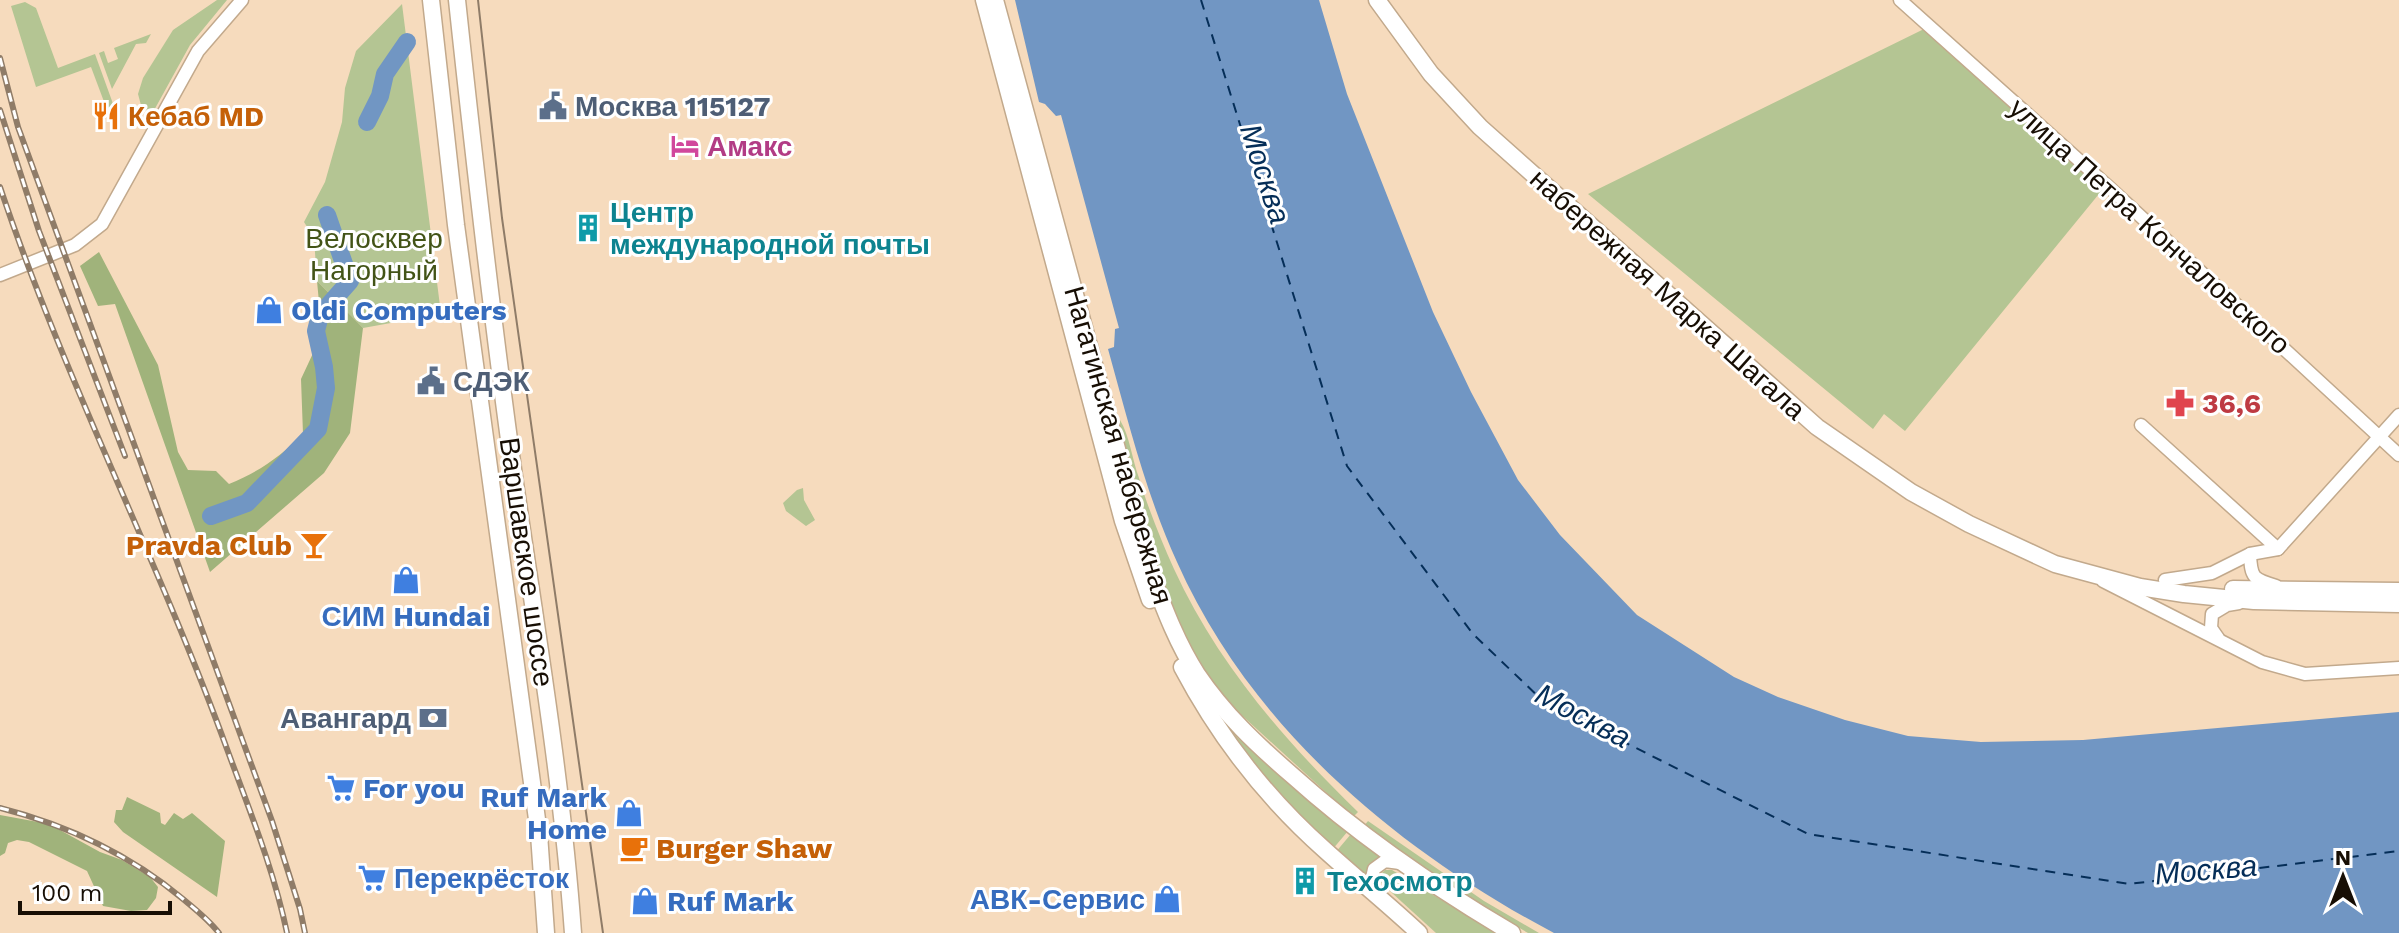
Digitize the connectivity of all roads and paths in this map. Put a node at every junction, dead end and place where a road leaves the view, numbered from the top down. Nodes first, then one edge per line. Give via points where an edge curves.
1 (242, 0) edge
2 (431, 0) edge
3 (457, 0) edge
4 (984, 0) edge
5 (995, 0) edge
6 (1377, 0) edge
7 (1900, 0) edge
8 (0, 275) edge
9 (2399, 415) edge
10 (2141, 425) dead end
11 (2379, 437) junction
12 (2399, 455) edge
13 (2002, 538) junction
14 (2278, 549) junction
15 (2250, 554) junction
16 (2094, 576) junction
17 (2165, 580) junction
18 (2295, 591) junction
19 (2399, 591) edge
20 (2254, 601) junction
21 (2399, 604) edge
22 (2218, 638) junction
23 (2399, 668) edge
24 (1400, 863) junction
25 (1380, 897) junction
26 (546, 933) edge
27 (573, 933) edge
28 (1419, 933) edge
29 (1512, 933) edge

1 - 8 street via 198,51 102,224 75,245
2 - 26 main road, Варшавское шоссе via 456,225 539,834
3 - 27 main road, Варшавское шоссе
4 - 25 main road, Нагатинская набережная via 1123,521 1159,622 1212,721 1254,776 1326,852
5 - 24 main road, Нагатинская набережная via 1151,574 1168,617 1196,672 1245,734
6 - 13 main road, набережная Марка Шагала via 1431,74 1480,127 1777,393 1911,492
7 - 11 street, улица Петра Кончаловского
9 - 11 street
10 - 14 street
11 - 12 street, улица Петра Кончаловского
11 - 14 street
13 - 16 main road, набережная Марка Шагала
13 - 17 main road, набережная Марка Шагала
14 - 15 street
15 - 17 street via 2212,573
15 - 18 street via 2254,577
16 - 20 main road, набережная Марка Шагала
16 - 22 street
17 - 18 main road, набережная Марка Шагала
18 - 19 main road, набережная Марка Шагала
20 - 21 main road, набережная Марка Шагала
20 - 22 street via 2227,605 2212,614 2211,628
22 - 23 street via 2262,662 2305,674
24 - 25 street via 1385,861 1374,869 1371,882
24 - 29 main road, Нагатинская набережная
25 - 28 main road, Нагатинская набережная

